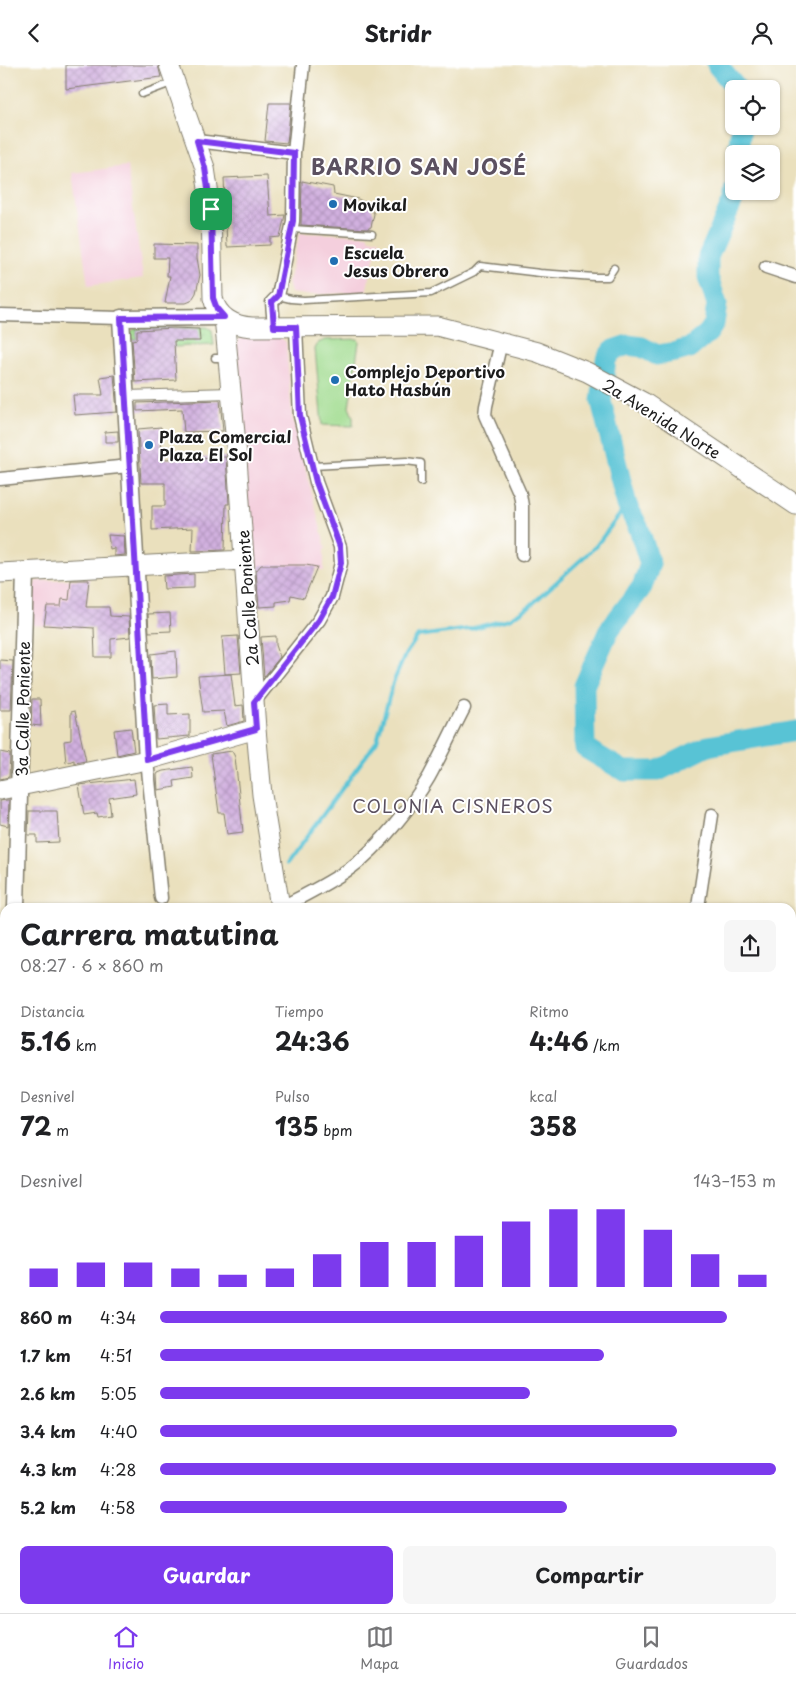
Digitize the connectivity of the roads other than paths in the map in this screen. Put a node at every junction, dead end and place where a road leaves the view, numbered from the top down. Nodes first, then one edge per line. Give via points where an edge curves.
1 (303, 65) edge
2 (172, 73) edge
3 (142, 94) dead end
4 (197, 141) junction
5 (294, 153) junction
6 (292, 229) junction
7 (372, 234) dead end
8 (766, 267) dead end
9 (614, 268) dead end
10 (796, 277) edge
11 (278, 296) junction
12 (0, 315) edge
13 (224, 317) junction
14 (121, 318) junction
15 (274, 327) junction
16 (296, 327) junction
17 (501, 343) junction
18 (231, 393) junction
19 (125, 396) junction
20 (129, 466) junction
21 (312, 467) junction
22 (0, 479) edge
23 (421, 482) dead end
24 (796, 505) edge
25 (522, 555) dead end
26 (244, 560) junction
27 (135, 565) junction
28 (25, 571) junction
29 (0, 573) edge
30 (254, 702) junction
31 (464, 708) dead end
32 (256, 729) junction
33 (147, 760) junction
34 (20, 786) junction
35 (0, 790) edge
36 (712, 815) dead end
37 (161, 898) dead end
38 (16, 903) edge
39 (280, 903) edge
40 (289, 903) edge
41 (699, 903) edge

1 - 5 street
2 - 3 lane
2 - 4 main road
4 - 5 street
4 - 13 main road via 211,209 213,298
5 - 6 street
6 - 7 lane
6 - 11 street
8 - 10 street
9 - 11 lane via 608,277 594,277 480,266 431,293 304,300
11 - 15 street via 272,302
12 - 14 street
13 - 14 street
13 - 15 main road, 2a Avenida Norte via 240,326
13 - 18 main road, 2a Calle Poniente via 221,358
14 - 19 street
15 - 16 main road, 2a Avenida Norte
16 - 17 main road, 2a Avenida Norte via 437,325
16 - 21 street via 300,416
17 - 24 main road, 2a Avenida Norte via 567,363 625,391
17 - 25 street via 485,415 520,494
18 - 19 street
18 - 26 main road, 2a Calle Poniente
19 - 20 street
20 - 22 street
20 - 27 street
21 - 23 lane via 406,461 421,463
21 - 30 street via 340,547 339,576 319,620
26 - 27 main road
26 - 30 main road, 2a Calle Poniente
27 - 28 main road
27 - 33 street
28 - 29 main road
28 - 34 street, 3a Calle Poniente
30 - 32 main road, 2a Calle Poniente
31 - 40 street via 428,778 375,846 338,877
32 - 33 main road
32 - 39 main road, 2a Calle Poniente via 262,795
33 - 34 main road via 58,775
33 - 37 street
34 - 35 main road
34 - 38 street, 3a Calle Poniente
36 - 41 street

